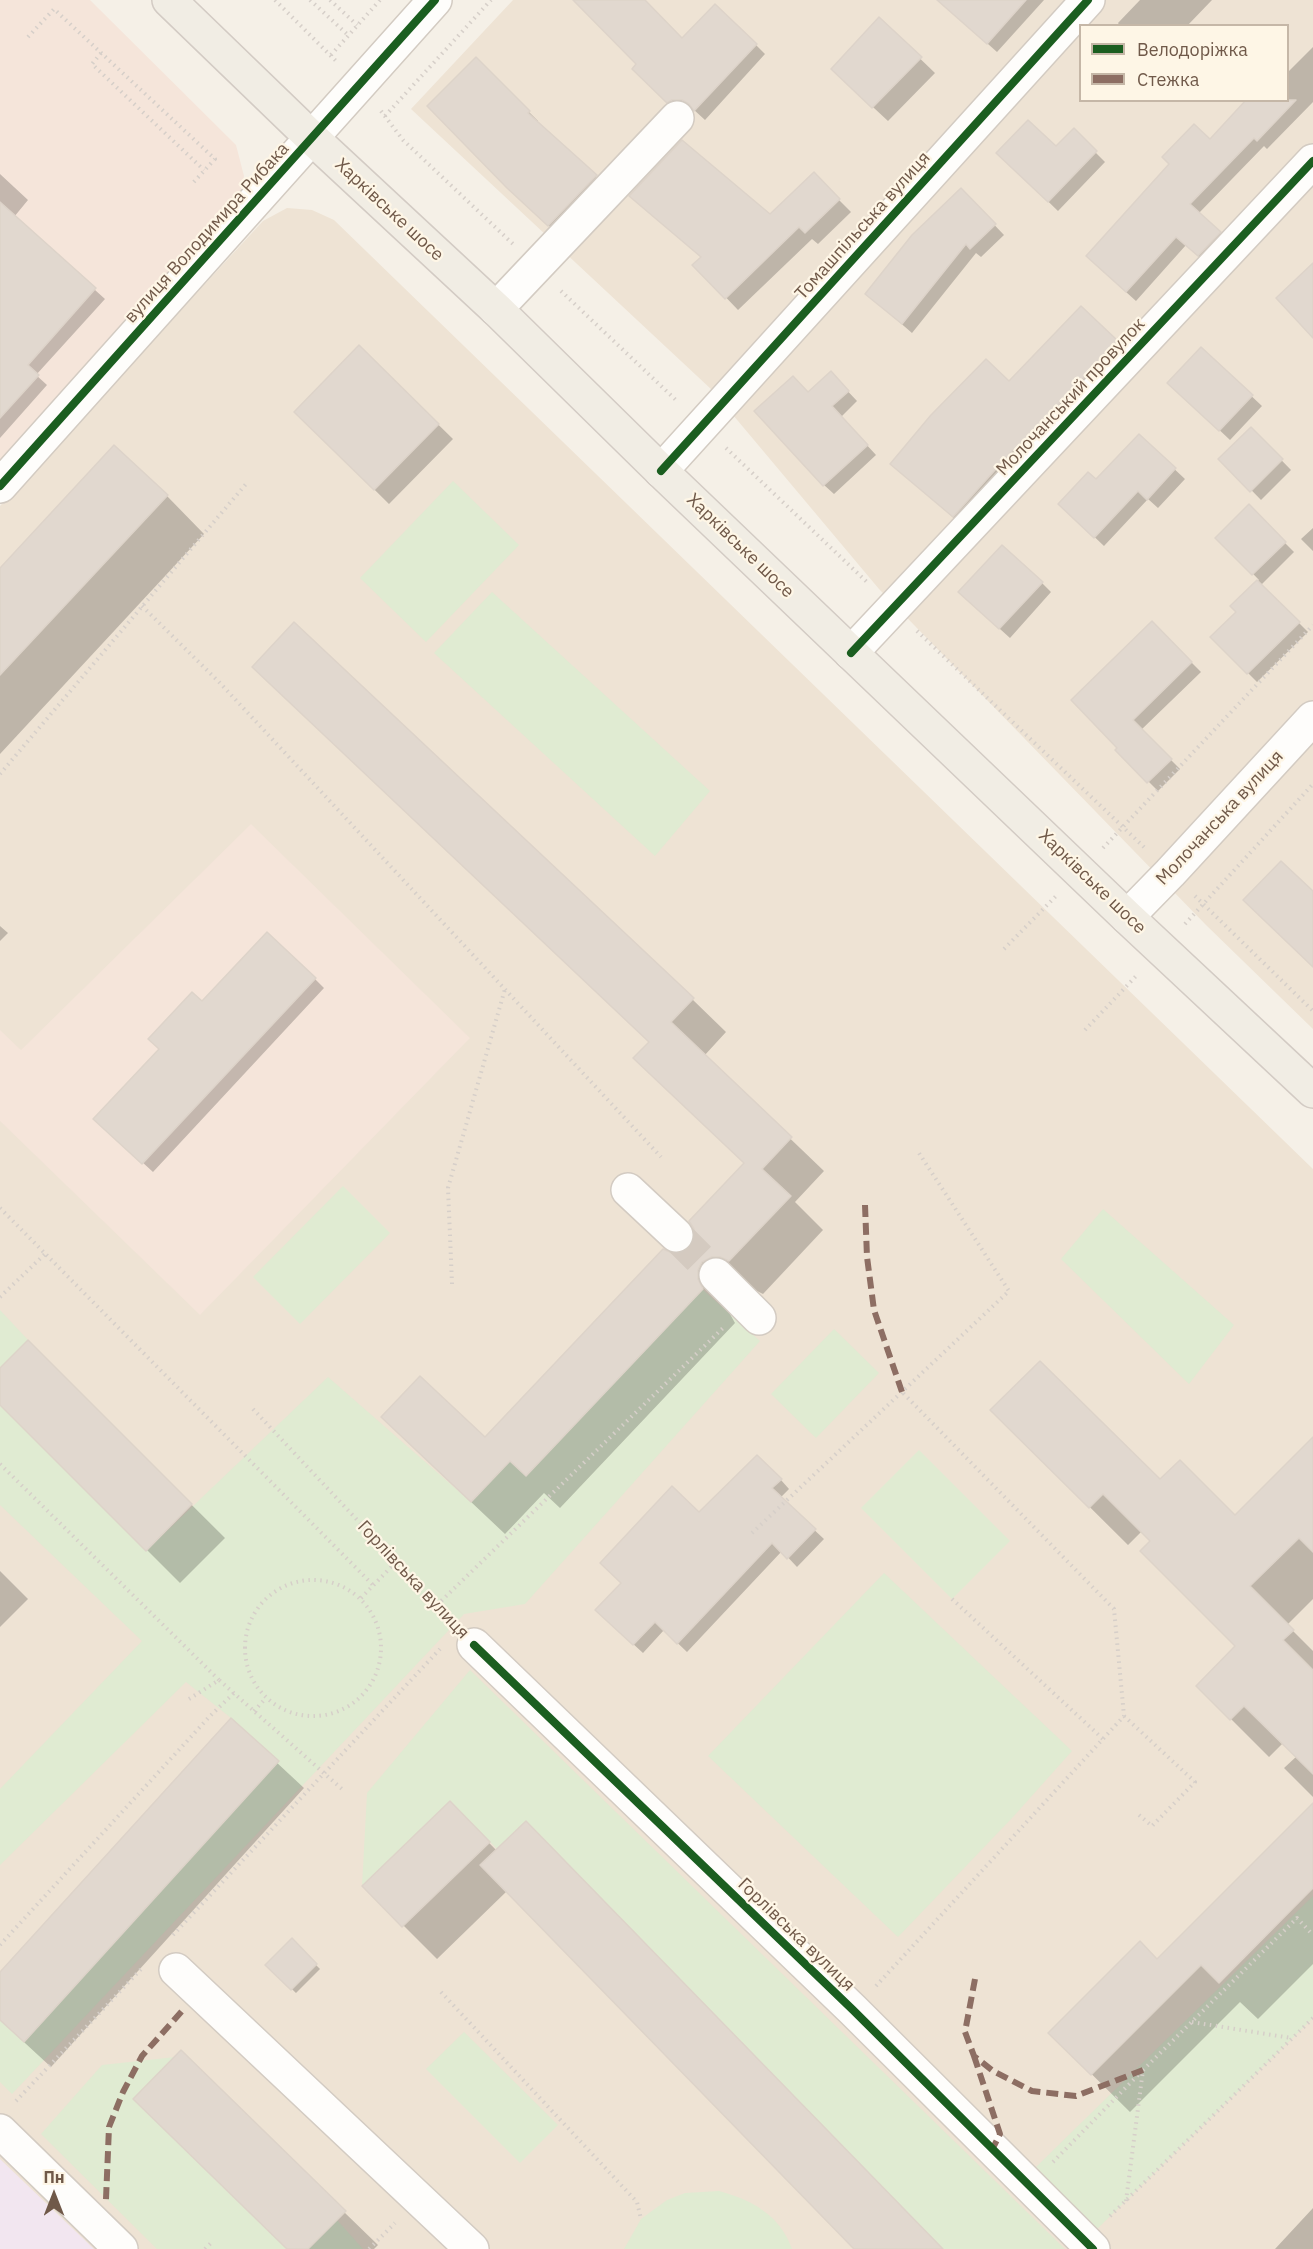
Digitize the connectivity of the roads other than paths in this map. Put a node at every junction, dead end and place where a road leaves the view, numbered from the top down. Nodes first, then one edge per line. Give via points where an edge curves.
1 (169, 0) edge
2 (435, 0) edge
3 (1088, 0) edge
4 (677, 118) dead end
5 (313, 139) junction
6 (1313, 161) edge
7 (496, 309) junction
8 (661, 471) junction
9 (0, 486) edge
10 (851, 653) junction
11 (1313, 718) edge
12 (1127, 917) junction
13 (1313, 1091) edge
14 (628, 1190) dead end
15 (676, 1235) tunnel mouth
16 (716, 1275) tunnel mouth
17 (753, 1312) road end
18 (467, 1637) road end
19 (162, 1965) road end
20 (6, 2119) edge
21 (1089, 2245) edge
22 (121, 2249) edge
23 (472, 2249) edge

1 - 5 main road, Харківське шосе
2 - 5 street, вулиця Володимира Рибака
3 - 8 street, Томашпільська вулиця
4 - 7 street
5 - 7 main road, Харківське шосе
5 - 9 street, вулиця Володимира Рибака
6 - 10 street, Молочанський провулок
7 - 8 main road, Харківське шосе
8 - 10 main road, Харківське шосе
10 - 12 main road, Харківське шосе
11 - 12 street, Молочанська вулиця
12 - 13 main road, Харківське шосе
14 - 15 street
16 - 17 street
18 - 21 street, Горлівська вулиця via 853,2010
19 - 23 street
20 - 22 street

